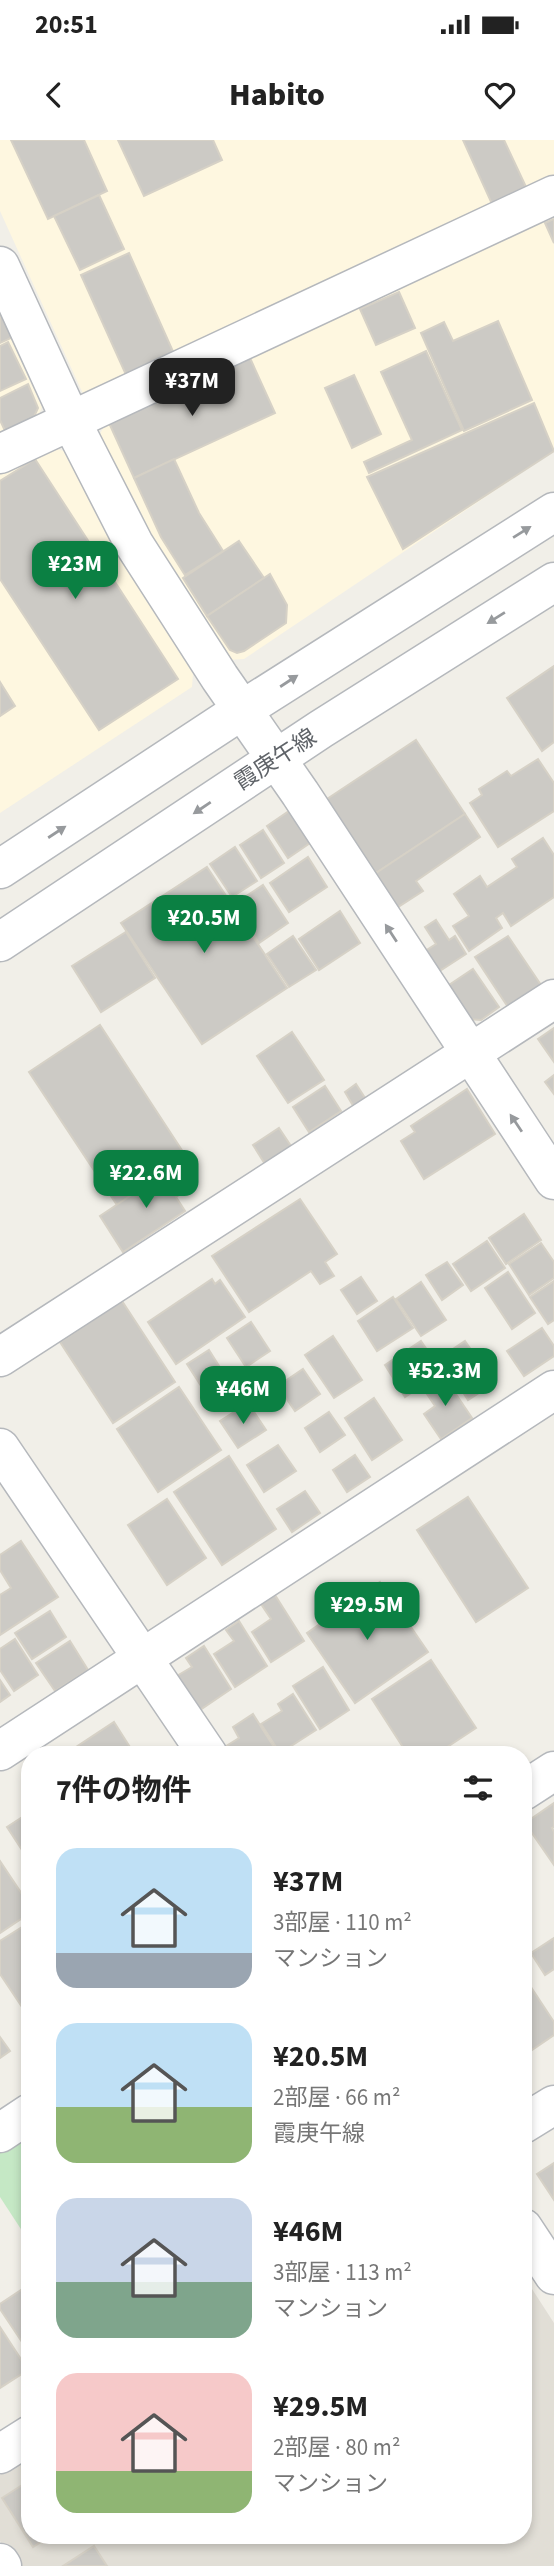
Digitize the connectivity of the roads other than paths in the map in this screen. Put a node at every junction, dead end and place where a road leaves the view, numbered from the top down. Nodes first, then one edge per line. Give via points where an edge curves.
1 (554, 195) edge
2 (0, 267) edge
3 (71, 421) junction
4 (0, 454) edge
5 (554, 512) edge
6 (554, 582) edge
7 (242, 710) junction
8 (276, 759) junction
9 (0, 869) edge
10 (0, 942) edge
11 (554, 999) edge
12 (470, 1054) junction
13 (554, 1180) edge
14 (0, 1357) edge
15 (554, 1390) edge
16 (0, 1448) edge
17 (141, 1658) junction
18 (202, 1746) edge
19 (0, 1751) edge
20 (554, 1771) edge
21 (532, 1785) edge
22 (554, 2105) edge
23 (532, 2118) edge
24 (21, 2119) edge
25 (0, 2133) edge
26 (532, 2242) edge
27 (554, 2275) edge
28 (21, 2441) edge
29 (0, 2454) edge

1 - 3 street
2 - 3 street
3 - 4 street
3 - 7 street via 134,544
7 -> 5 street
6 -> 8 street, 霞庚午線
7 - 8 street
9 -> 7 street
8 -> 10 street, 霞庚午線
12 -> 8 street
11 - 12 street
13 -> 12 street
12 - 14 street
15 - 17 street
16 - 17 street
17 - 18 street
17 - 19 street
20 - 21 street
22 - 23 street
24 - 25 street
26 - 27 street
28 - 29 street

